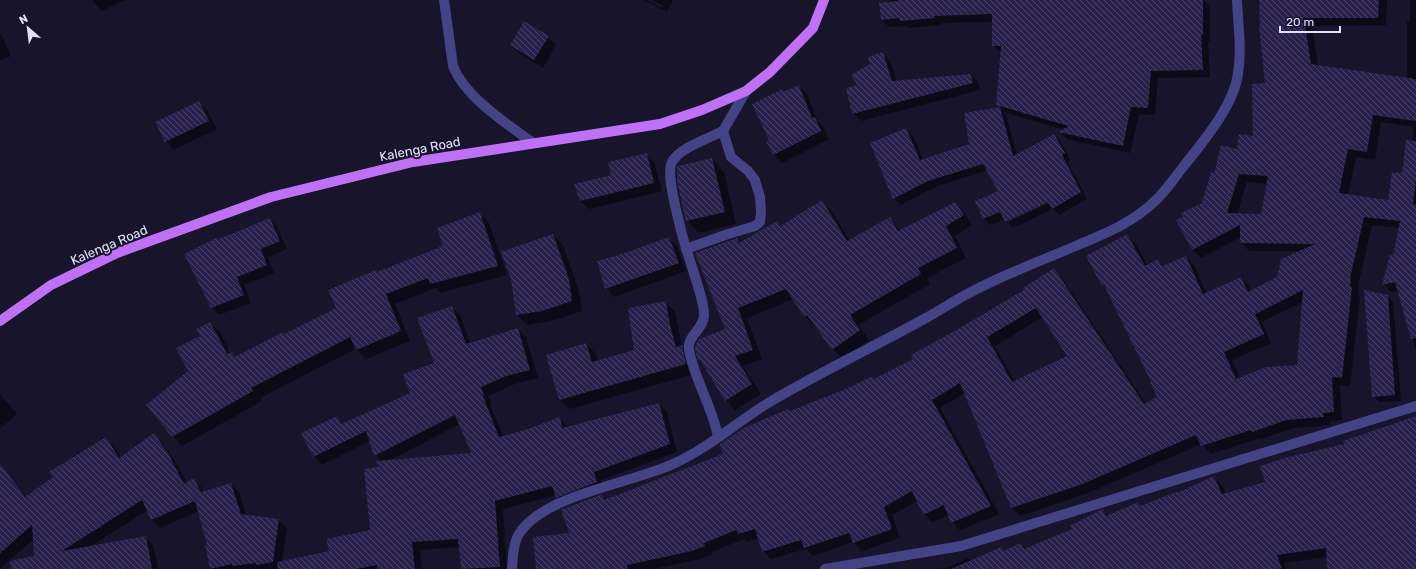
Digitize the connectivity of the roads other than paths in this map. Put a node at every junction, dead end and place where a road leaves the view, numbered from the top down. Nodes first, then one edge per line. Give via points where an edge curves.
1 (444, 0) edge
2 (824, 0) edge
3 (1237, 0) edge
4 (746, 91) junction
5 (723, 131) junction
6 (533, 143) junction
7 (686, 250) junction
8 (0, 321) edge
9 (1416, 406) edge
10 (718, 436) junction
11 (512, 569) edge
12 (825, 569) edge

1 - 6 street via 456,74 483,104
2 - 4 main road, Kalenga Road via 813,28 770,72
3 - 10 street via 1241,43 1238,76 1230,102 1158,198 1136,217 1114,230 975,290 772,401
4 - 5 street
4 - 6 main road, Kalenga Road via 660,124
5 - 7 street via 690,147 672,162 672,187
5 - 7 street via 731,157 755,180 760,197 760,222
6 - 8 main road, Kalenga Road via 413,162 271,197 117,253 51,285
7 - 10 street via 701,296 704,317 689,342 689,352
9 - 12 street via 961,546
10 - 11 street via 690,456 671,465 570,498 534,518 521,531 515,542

